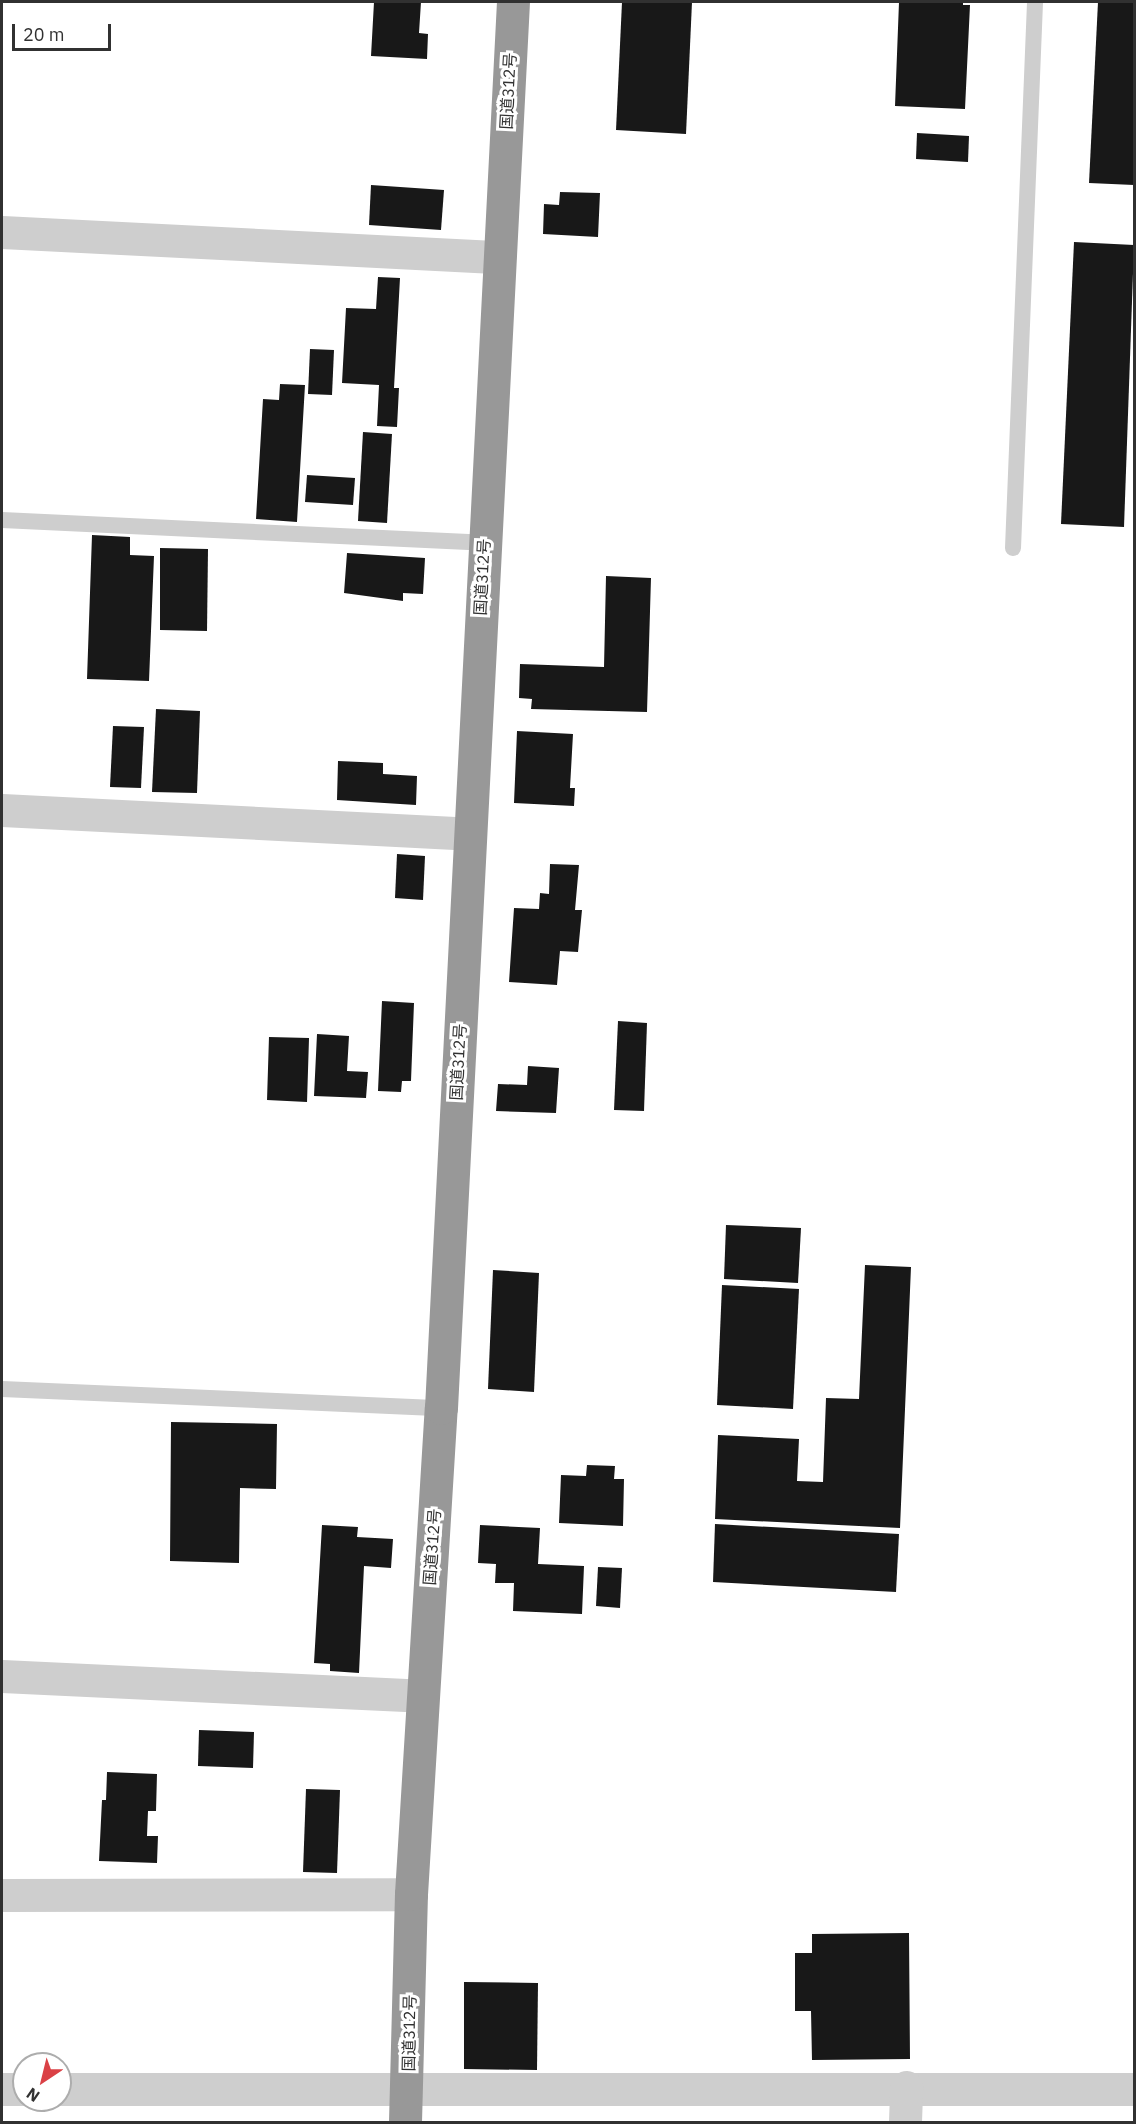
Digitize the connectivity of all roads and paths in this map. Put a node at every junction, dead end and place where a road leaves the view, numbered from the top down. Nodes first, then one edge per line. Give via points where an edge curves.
1 (513, 2) edge
2 (1035, 2) edge
3 (2, 232) edge
4 (499, 257) junction
5 (2, 520) edge
6 (484, 543) junction
7 (1013, 548) dead end
8 (2, 810) edge
9 (469, 834) junction
10 (2, 1389) edge
11 (441, 1408) junction
12 (2, 1676) edge
13 (422, 1696) junction
14 (411, 1894) junction
15 (2, 1896) edge
16 (906, 2087) junction
17 (408, 2088) junction
18 (72, 2089) edge
19 (1134, 2089) edge
20 (405, 2122) edge
21 (904, 2122) edge

1 - 4 highway, 国道312号
2 - 7 lane
3 - 4 street
4 - 6 highway, 国道312号
5 - 6 lane
6 - 9 highway, 国道312号
8 - 9 street
9 - 11 highway, 国道312号
10 - 11 lane
11 - 13 highway, 国道312号
12 - 13 street
13 - 14 highway, 国道312号
14 - 15 street
14 - 17 highway, 国道312号
16 - 17 street
16 - 19 street
16 - 21 street
17 - 18 street
17 - 20 highway, 国道312号

